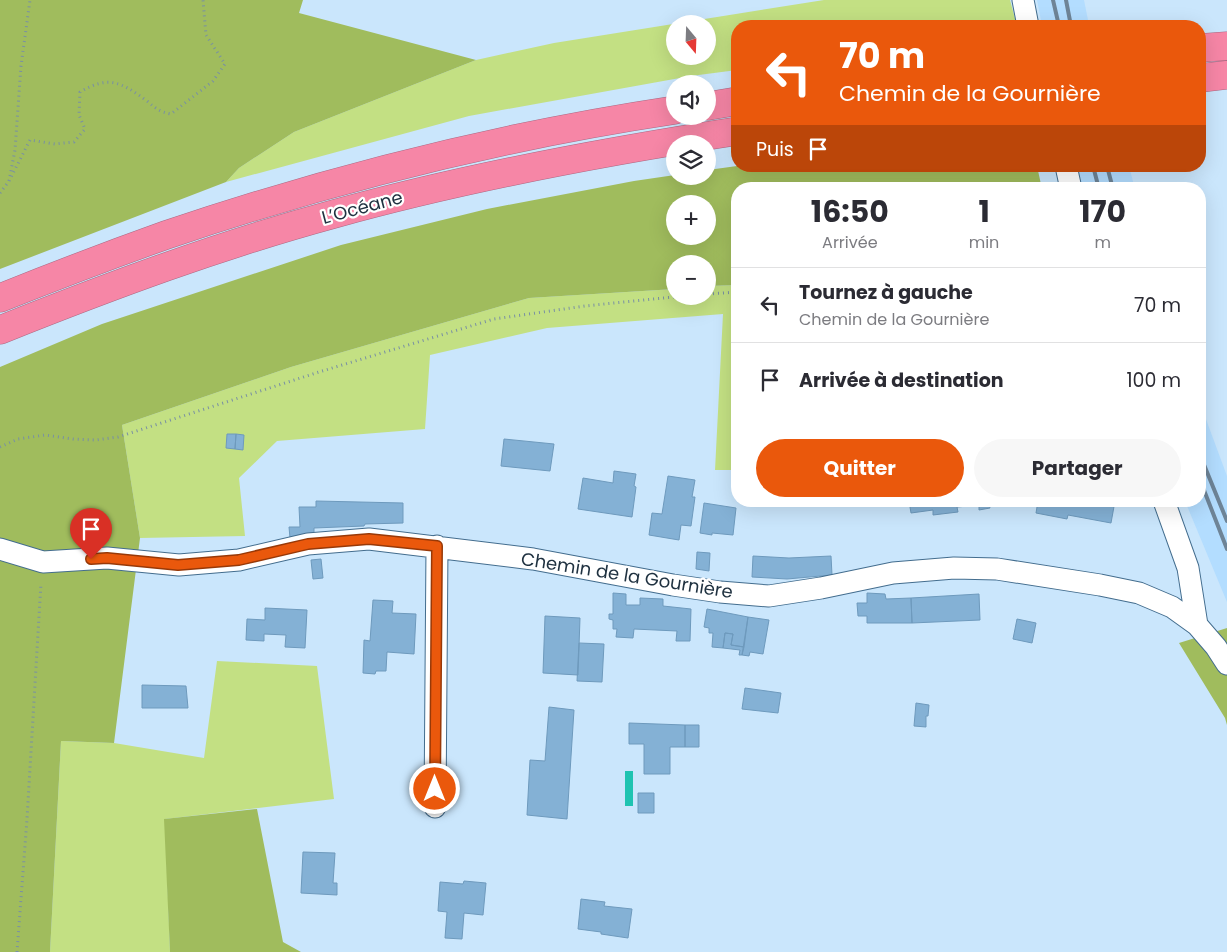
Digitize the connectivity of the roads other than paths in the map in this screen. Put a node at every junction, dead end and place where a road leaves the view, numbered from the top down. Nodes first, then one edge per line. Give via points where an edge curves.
1 (1023, 0) edge
2 (1027, 20) edge
3 (1227, 46) edge
4 (1206, 48) edge
5 (1227, 75) edge
6 (1206, 77) edge
7 (731, 102) edge
8 (716, 105) edge
9 (666, 112) edge
10 (731, 132) edge
11 (0, 298) edge
12 (0, 330) edge
13 (1166, 507) edge
14 (437, 546) junction
15 (0, 549) edge
16 (1197, 625) junction
17 (1227, 664) edge
18 (435, 807) dead end

1 - 2 street
3 - 4 highway
5 - 6 highway
7 - 8 highway
9 - 11 highway, L’Océane via 468,149 335,183 166,235
10 - 12 highway, L’Océane via 472,179 342,212 162,268
13 - 16 street via 1188,568
14 - 15 street, Chemin de la Gournière via 369,539 308,544 239,560 178,565 107,558 43,562
14 - 16 street, Chemin de la Gournière via 534,559 673,585 769,596 893,573 996,568 1139,593 1172,607
14 - 18 street
16 - 17 street, Chemin de la Gournière

